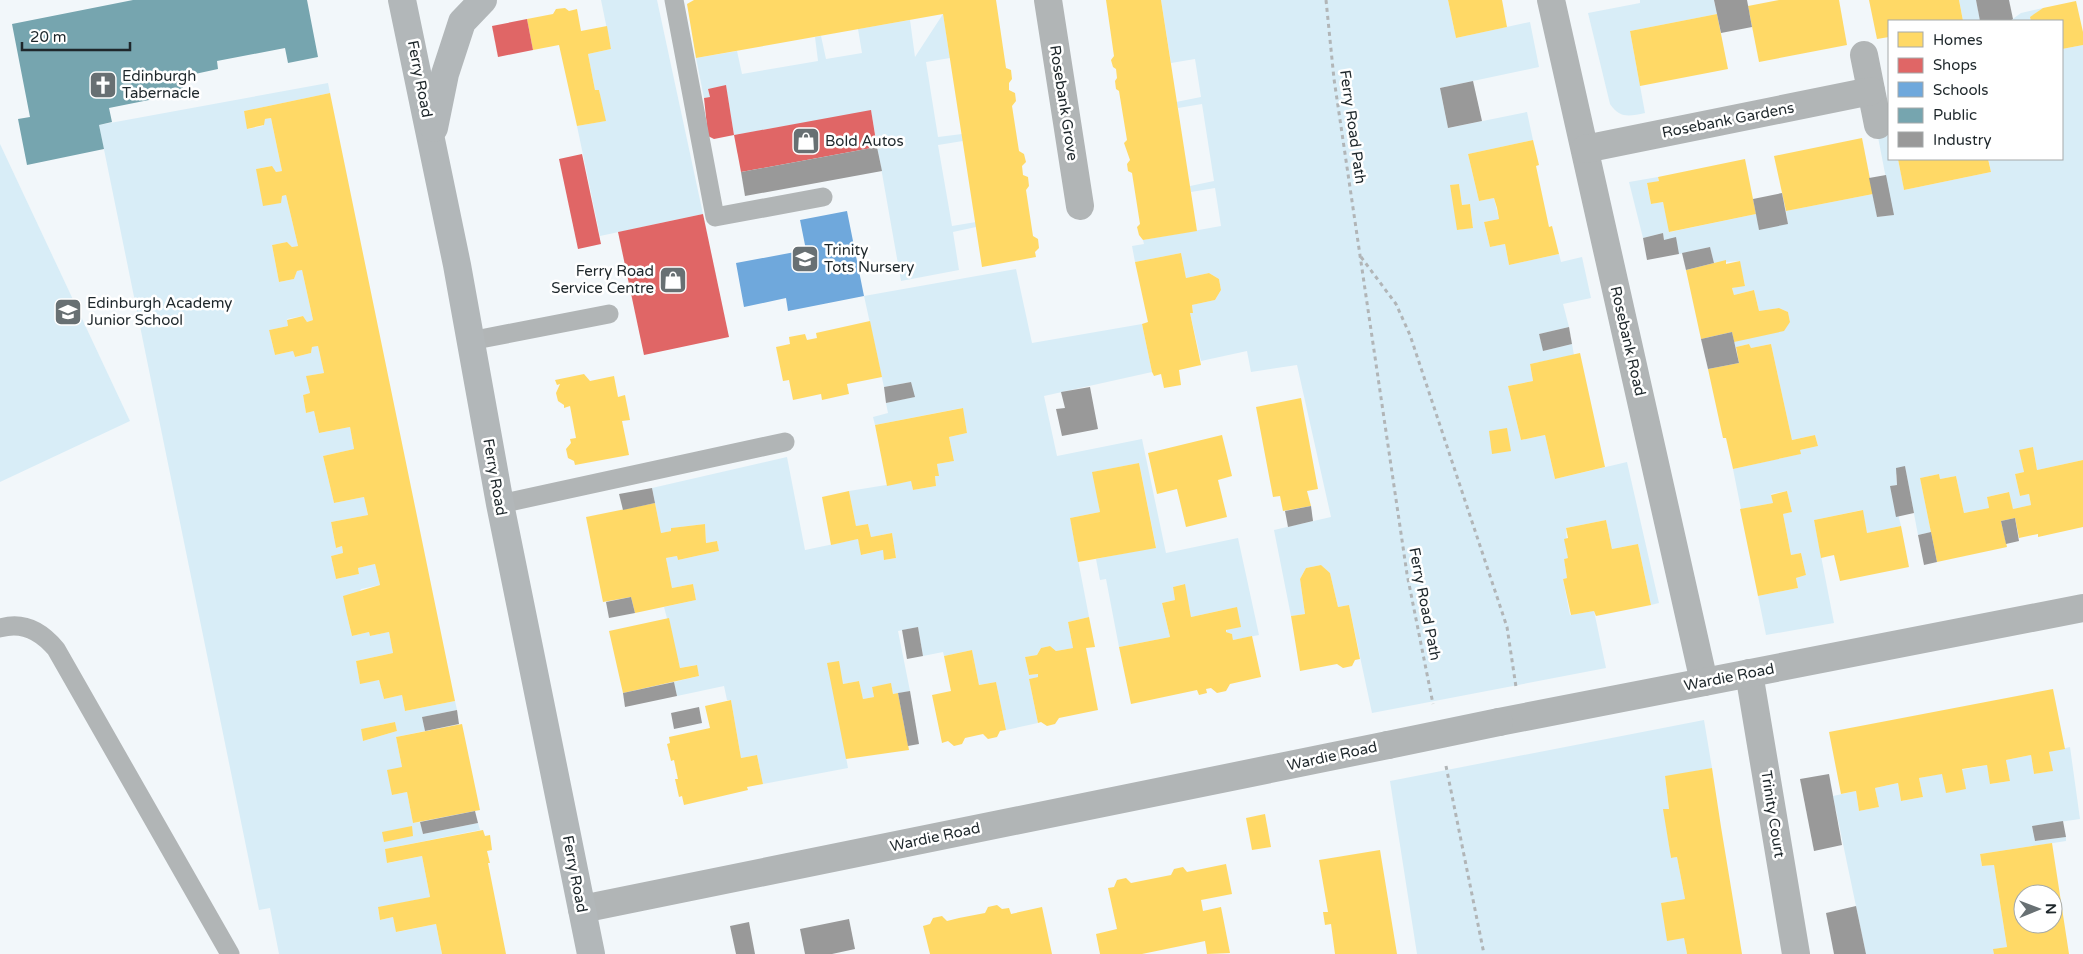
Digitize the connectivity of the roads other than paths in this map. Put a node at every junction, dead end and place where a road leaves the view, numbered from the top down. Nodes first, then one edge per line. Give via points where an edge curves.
1 (402, 0) edge
2 (483, 0) edge
3 (674, 0) edge
4 (1048, 0) edge
5 (1551, 0) edge
6 (1864, 55) dead end
7 (1871, 91) junction
8 (1878, 125) dead end
9 (432, 141) junction
10 (1585, 148) junction
11 (823, 198) dead end
12 (1080, 206) dead end
13 (610, 314) dead end
14 (470, 341) junction
15 (784, 442) dead end
16 (500, 504) junction
17 (2083, 608) edge
18 (0, 628) edge
19 (1749, 673) junction
20 (1704, 682) junction
21 (582, 909) junction
22 (230, 954) edge
23 (591, 954) edge
24 (1796, 954) edge

1 - 9 main road, Ferry Road
2 - 9 main road via 462,22 444,74
3 - 11 lane via 715,217
4 - 12 street, Rosebank Grove
5 - 10 street, Rosebank Road
6 - 7 street
7 - 8 street
7 - 10 street, Rosebank Gardens
9 - 14 main road, Ferry Road
10 - 20 street, Rosebank Road
13 - 14 lane
14 - 16 main road, Ferry Road
15 - 16 lane
16 - 21 main road, Ferry Road
17 - 19 street, Wardie Road
18 - 22 lane via 30,628 56,649
19 - 20 street, Wardie Road
19 - 24 street, Trinity Court
20 - 21 street, Wardie Road, bridge
21 - 23 main road, Ferry Road

